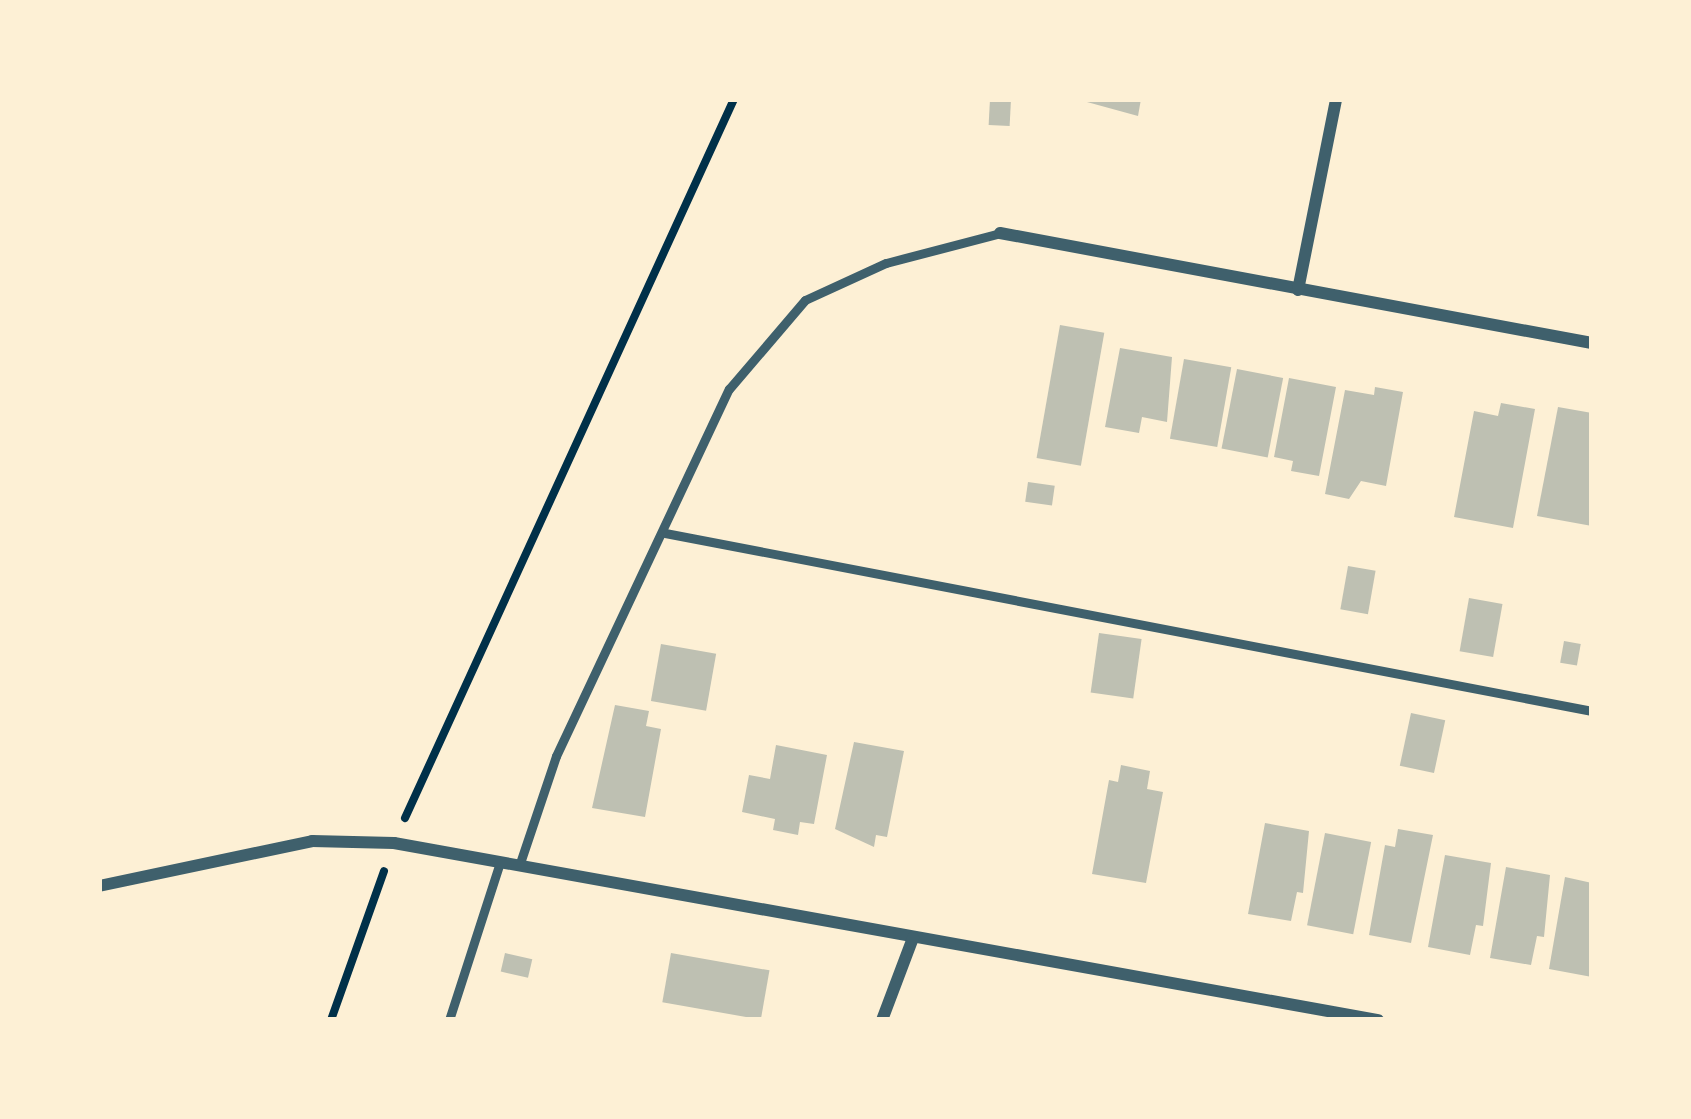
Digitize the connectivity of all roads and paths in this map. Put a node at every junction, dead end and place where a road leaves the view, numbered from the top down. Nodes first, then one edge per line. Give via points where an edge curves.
1 (734, 99) edge
2 (1336, 99) edge
3 (1000, 233) joint
4 (1298, 290) junction
5 (1592, 343) edge
6 (665, 533) junction
7 (1592, 711) edge
8 (406, 813) dead end
9 (500, 862) junction
10 (519, 866) junction
11 (383, 872) dead end
12 (99, 886) edge
13 (913, 938) junction
14 (331, 1020) edge
15 (449, 1020) edge
16 (882, 1020) edge
17 (1378, 1020) edge

1 - 8 path
2 - 4 street
3 - 4 street
3 - 6 lane via 886,263 805,300 729,389
4 - 5 street
6 - 7 lane
6 - 10 lane via 556,756
9 - 10 street
9 - 12 street via 394,843 312,841
9 - 15 lane
10 - 13 street
11 - 14 path
13 - 16 street
13 - 17 street

